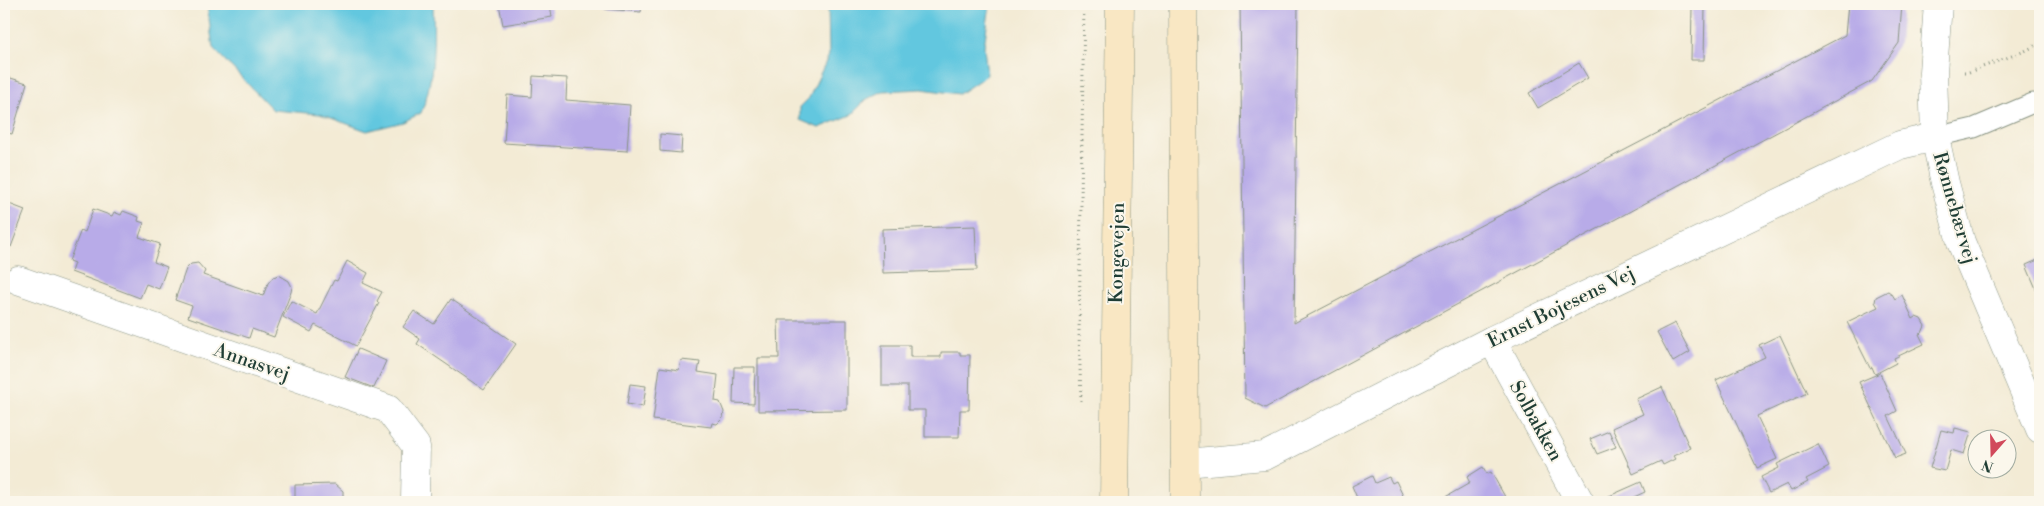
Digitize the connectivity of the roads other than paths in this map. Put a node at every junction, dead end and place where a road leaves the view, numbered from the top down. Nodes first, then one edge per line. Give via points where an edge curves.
1 (1120, 4) edge
2 (1183, 4) edge
3 (1938, 4) edge
4 (2033, 103) dead end
5 (1935, 137) junction
6 (18, 280) dead end
7 (1492, 340) junction
8 (2040, 429) edge
9 (1185, 463) junction
10 (414, 502) edge
11 (1114, 502) edge
12 (1185, 502) edge
13 (1580, 502) edge

1 - 11 main road, Kongevejen
2 - 9 main road
3 - 5 street, Rønnebærvej via 1933,72
4 - 5 lane via 1974,128
5 - 7 street, Ernst Bojesens Vej via 1900,145
5 - 8 street, Rønnebærvej via 1961,242
6 - 10 street, Annasvej via 388,410 416,446
7 - 9 street, Ernst Bojesens Vej via 1265,456
7 - 13 street, Solbakken
9 - 12 main road

